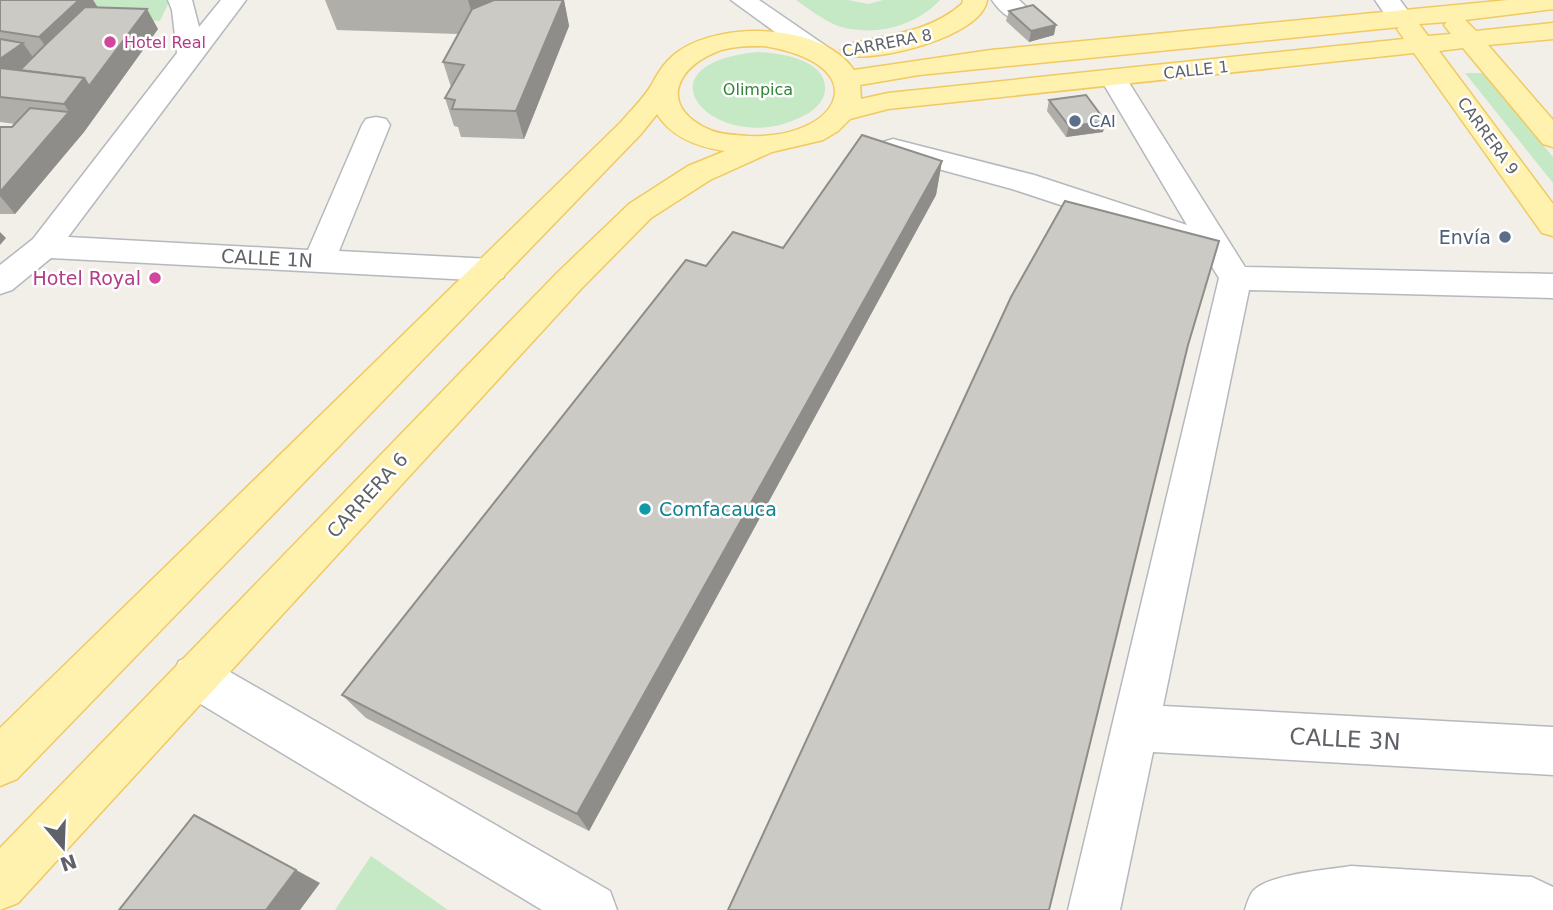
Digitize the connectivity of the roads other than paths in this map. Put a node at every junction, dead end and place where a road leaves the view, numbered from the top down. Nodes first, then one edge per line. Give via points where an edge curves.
1 (180, 0) edge
2 (234, 0) edge
3 (743, 0) edge
4 (975, 0) edge
5 (1004, 0) edge
6 (1026, 0) edge
7 (1553, 2) edge
8 (1441, 7) edge
9 (1394, 9) edge
10 (1553, 31) edge
11 (1471, 40) junction
12 (1424, 46) junction
13 (821, 53) junction
14 (190, 54) junction
15 (1113, 78) junction
16 (847, 79) junction
17 (662, 89) junction
18 (840, 113) junction
19 (376, 125) dead end
20 (1553, 138) edge
21 (876, 143) edge
22 (764, 145) junction
23 (1553, 226) edge
24 (1216, 246) junction
25 (44, 247) junction
26 (319, 261) junction
27 (491, 270) junction
28 (1235, 278) junction
29 (0, 282) edge
30 (1553, 286) edge
31 (195, 676) junction
32 (1136, 728) junction
33 (1553, 751) edge
34 (0, 762) edge
35 (0, 885) edge
36 (1353, 901) edge
37 (591, 910) edge
38 (1094, 910) edge
39 (1271, 910) edge
40 (1539, 910) edge

1 - 14 street
2 - 14 street
3 - 13 street
4 - 13 main road, CARRERA 8 via 958,23 937,34
5 - 6 street via 1025,16
7 - 8 main road, CALLE 1
8 - 9 main road, CALLE 1
8 - 11 main road
9 - 12 main road, CARRERA 9
9 - 16 main road, CALLE 1 via 1031,48
10 - 11 main road, CALLE 1
11 - 12 main road, CALLE 1
11 - 20 main road
12 - 15 main road, CALLE 1
12 - 23 main road, CARRERA 9
13 - 16 main road via 839,66
13 - 17 main road via 764,38 707,46 684,57 668,72
14 - 25 street
15 - 18 main road, CALLE 1 via 888,101
15 - 24 street
16 - 18 main road via 849,96
17 - 22 main road via 665,107 678,123 701,136
17 - 27 main road via 631,128
18 - 22 main road via 822,128 796,139
19 - 26 street
21 - 24 street via 1023,183
22 - 31 main road, CARRERA 6 via 699,173 640,211
24 - 28 street
25 - 26 street, CALLE 1N
25 - 29 street
26 - 27 street, CALLE 1N
27 - 34 main road
28 - 30 street
28 - 32 street
31 - 35 main road, CARRERA 6
31 - 37 street
32 - 33 street, CALLE 3N
32 - 38 street
36 - 39 street
36 - 40 street via 1532,903

